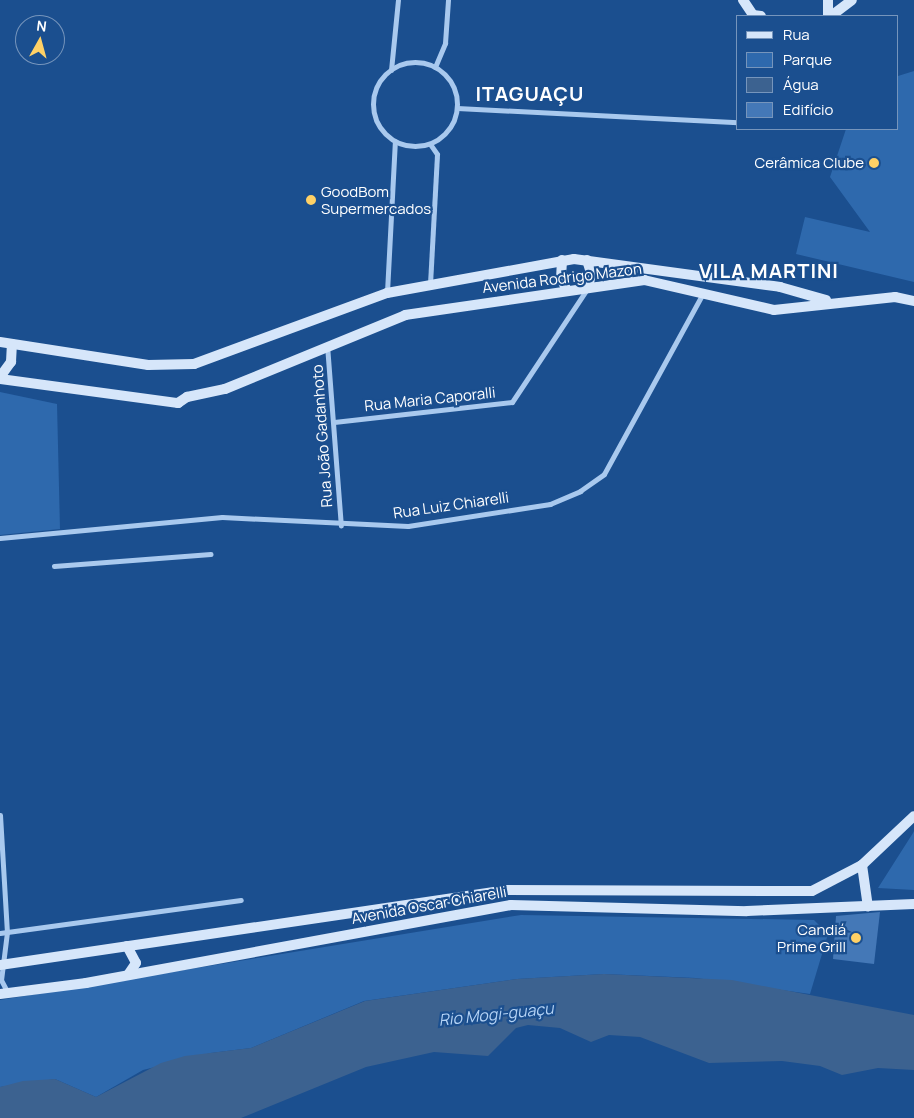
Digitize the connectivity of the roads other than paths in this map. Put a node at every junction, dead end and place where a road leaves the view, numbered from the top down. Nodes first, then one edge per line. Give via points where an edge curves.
1 (398, 0) edge
2 (448, 0) edge
3 (828, 0) edge
4 (852, 0) edge
5 (830, 15) edge
6 (831, 15) edge
7 (435, 67) junction
8 (391, 70) junction
9 (457, 108) junction
10 (736, 122) edge
11 (395, 141) junction
12 (430, 144) junction
13 (562, 260) junction
14 (588, 260) junction
15 (430, 284) junction
16 (588, 288) junction
17 (568, 291) junction
18 (387, 293) junction
19 (702, 295) junction
20 (832, 301) junction
21 (914, 301) edge
22 (0, 342) edge
23 (12, 344) junction
24 (327, 345) junction
25 (0, 378) edge
26 (334, 422) junction
27 (341, 525) junction
28 (0, 538) edge
29 (211, 554) dead end
30 (54, 566) dead end
31 (0, 815) edge
32 (914, 816) edge
33 (0, 824) edge
34 (862, 864) junction
35 (241, 900) dead end
36 (914, 904) edge
37 (868, 907) junction
38 (8, 932) junction
39 (0, 933) edge
40 (128, 946) junction
41 (3, 965) edge
42 (128, 975) junction
43 (4, 994) edge

1 - 8 street
2 - 7 street via 444,43
3 - 5 street
4 - 6 street
7 - 8 street via 416,62
7 - 9 street via 451,82
8 - 11 street via 381,80 373,106 384,132
9 - 10 street
9 - 12 street via 446,132
11 - 12 street via 408,145
11 - 18 street
12 - 15 street via 437,154
13 - 14 street, Avenida Rodrigo Mazon
13 - 15 street, Avenida Rodrigo Mazon
13 - 17 street via 561,278
14 - 16 street via 591,273
14 - 20 street, Avenida Rodrigo Mazon via 780,287
15 - 18 street, Avenida Rodrigo Mazon
16 - 17 street, Avenida Rodrigo Mazon
16 - 19 street, Avenida Rodrigo Mazon via 644,280
16 - 26 street, Rua Maria Caporalli via 512,402
17 - 24 street, Avenida Rodrigo Mazon via 405,315
18 - 23 street, Avenida Rodrigo Mazon via 194,364 148,365
19 - 20 street, Avenida Rodrigo Mazon via 774,310
19 - 27 street, Rua Luiz Chiarelli via 604,474 580,491 550,504 408,526
20 - 21 street via 895,297
22 - 23 street, Avenida Rodrigo Mazon
23 - 25 street via 11,362
24 - 25 street, Avenida Rodrigo Mazon via 225,389 187,397 178,403
24 - 26 street, Rua João Gadanhoto
26 - 27 street, Rua João Gadanhoto
27 - 28 street, Rua Luiz Chiarelli via 222,517
29 - 30 street
31 - 33 street
32 - 34 street, Avenida Oscar Chiarelli
33 - 38 street
34 - 37 street
34 - 40 street, Avenida Oscar Chiarelli via 812,891 507,890
35 - 38 street
36 - 37 street, Avenida Oscar Chiarelli
37 - 42 street, Avenida Oscar Chiarelli via 747,911 511,905
38 - 39 street
38 - 41 street
40 - 41 street, Avenida Oscar Chiarelli
40 - 42 street via 136,963
41 - 43 street via 1,980
42 - 43 street, Avenida Oscar Chiarelli

